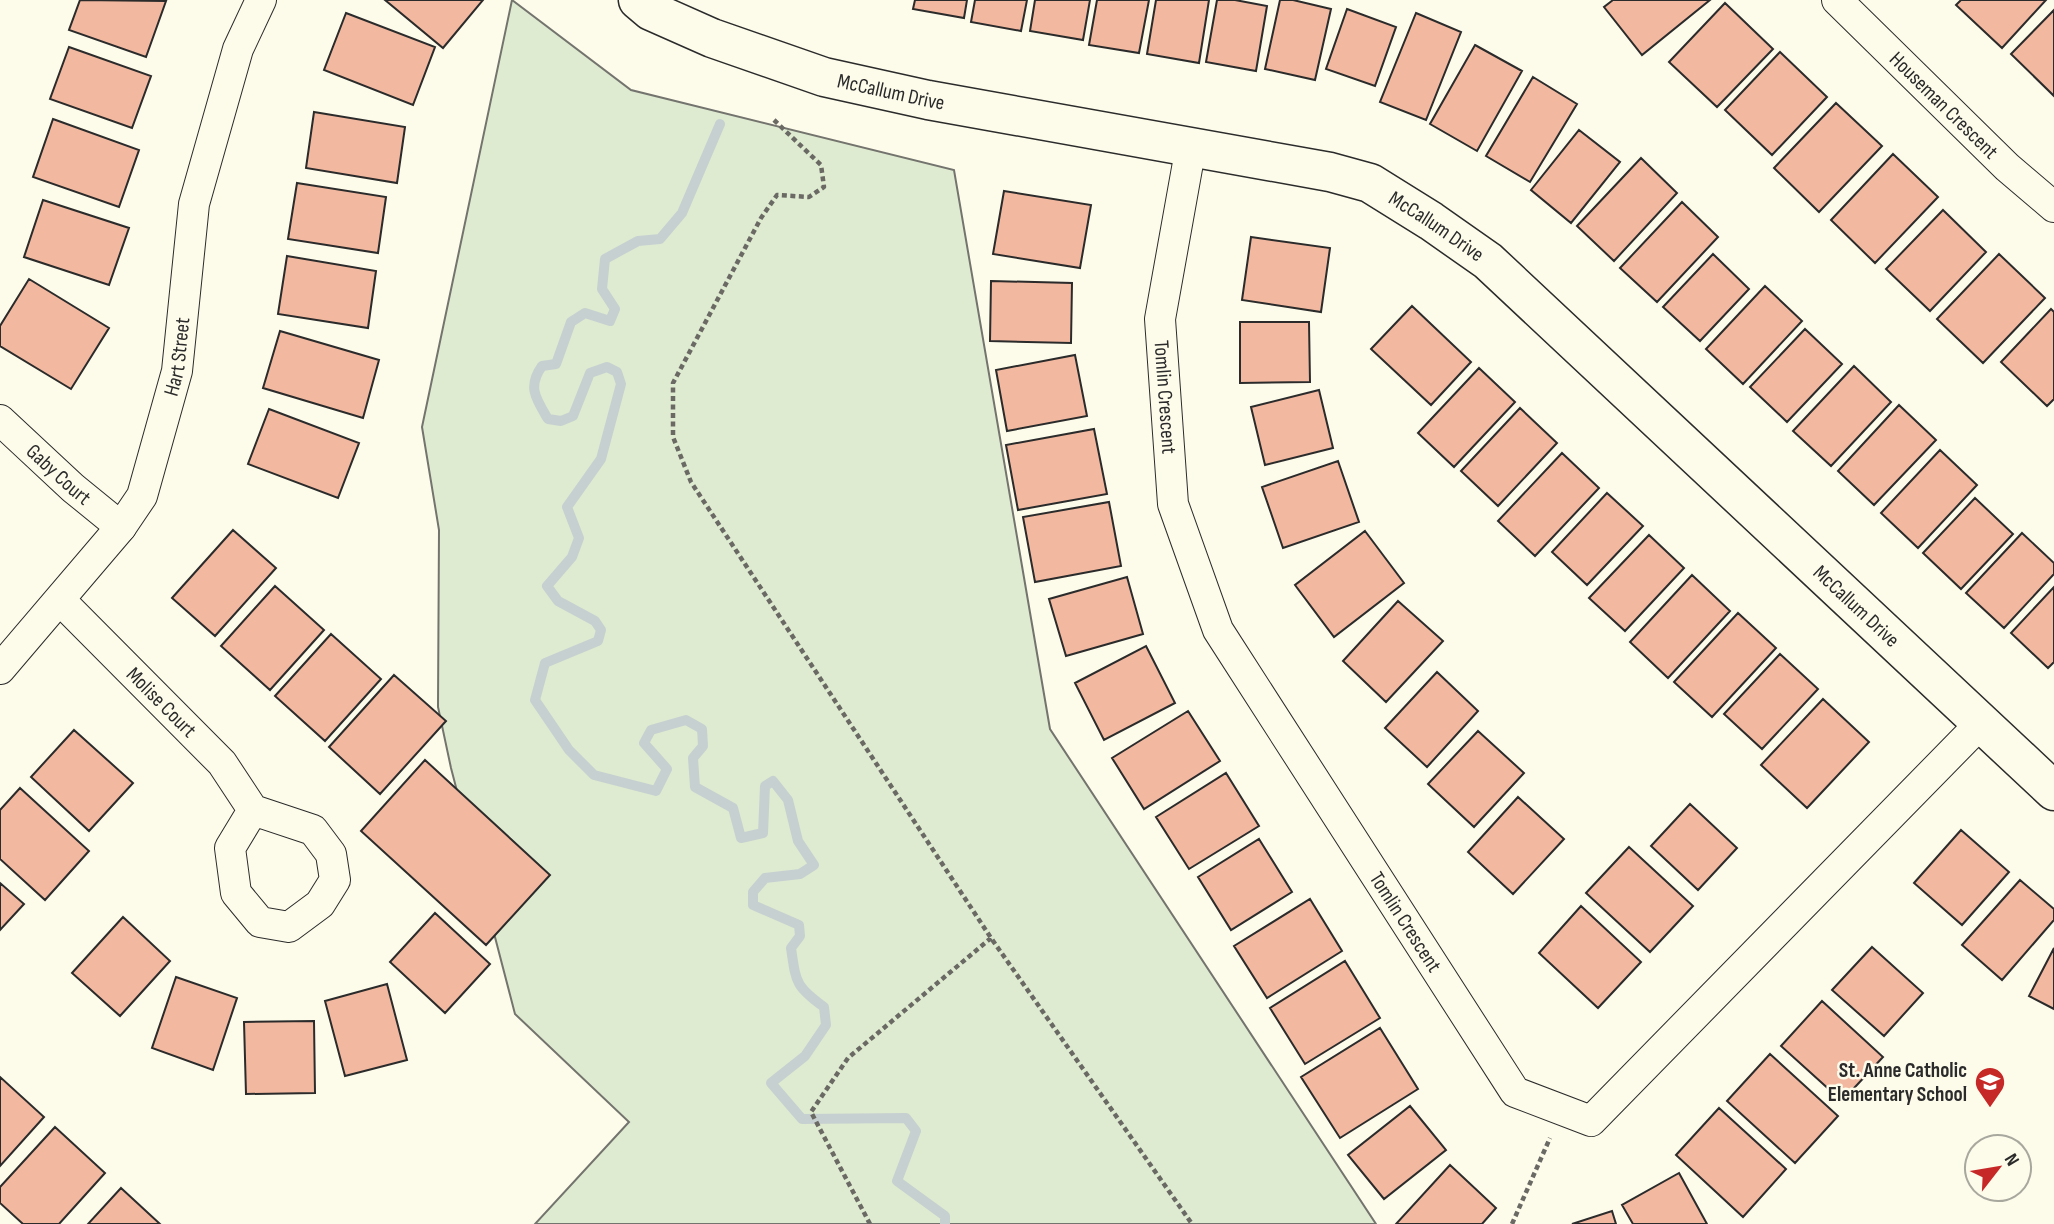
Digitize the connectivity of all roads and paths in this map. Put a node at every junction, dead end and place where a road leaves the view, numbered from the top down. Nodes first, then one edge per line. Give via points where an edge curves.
1 (261, 0) edge
2 (638, 0) edge
3 (1837, 0) edge
4 (774, 120) dead end
5 (1191, 146) junction
6 (2054, 207) edge
7 (0, 421) edge
8 (121, 527) junction
9 (60, 600) junction
10 (0, 669) edge
11 (1981, 723) junction
12 (2054, 791) edge
13 (253, 810) dead end
14 (992, 938) junction
15 (1562, 1110) junction
16 (870, 1224) edge
17 (1192, 1224) edge
18 (1512, 1224) edge

1 - 8 street, Hart Street via 238,49 194,204 177,372 142,496
2 - 5 street, McCallum Drive via 712,38 824,77
3 - 6 street, Houseman Crescent
4 - 14 path via 821,165 824,187 809,197 777,195 761,218 673,383 673,437 691,482
5 - 11 street, McCallum Drive via 1370,183 1488,261
5 - 15 street, Tomlin Crescent via 1160,319 1173,504 1218,631 1515,1092
7 - 8 street, Gaby Court
8 - 9 street, Hart Street
9 - 10 street, Hart Street
9 - 13 street, Molise Court via 222,763
11 - 12 street, McCallum Drive
11 - 15 street, Tomlin Crescent via 1591,1121
14 - 16 path via 848,1058 811,1112
14 - 17 path
15 - 18 path

